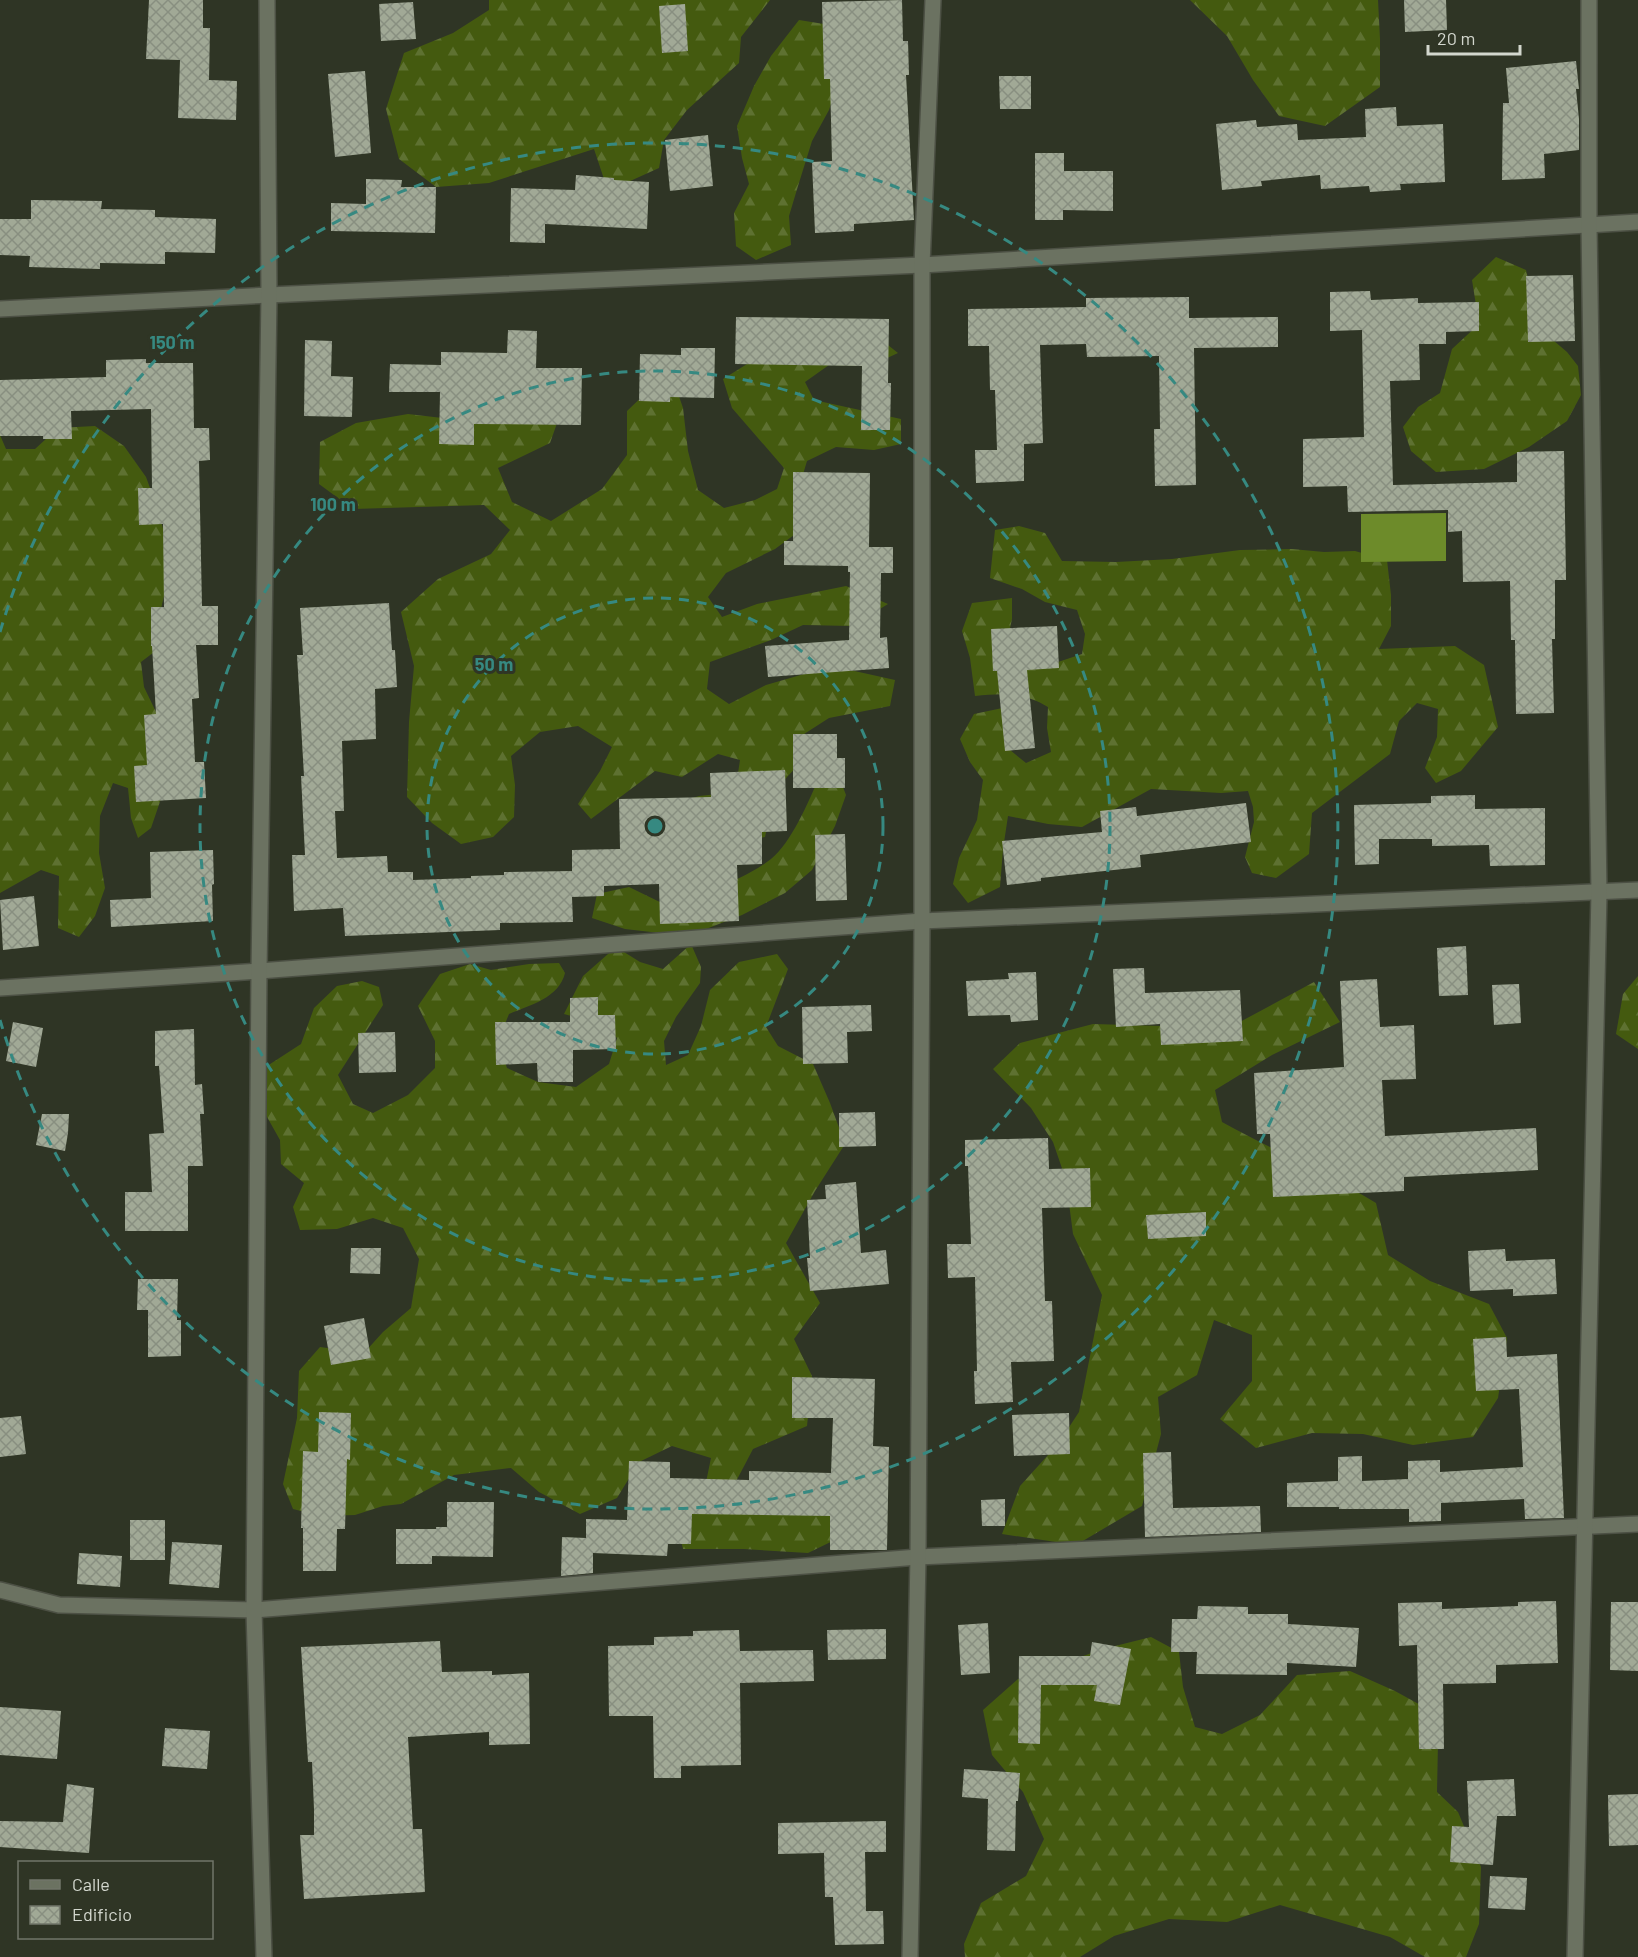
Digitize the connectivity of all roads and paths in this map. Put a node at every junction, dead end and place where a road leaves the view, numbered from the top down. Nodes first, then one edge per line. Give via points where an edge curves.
1 (267, 0) edge
2 (933, 0) edge
3 (1589, 0) edge
4 (1638, 222) edge
5 (1589, 226) junction
6 (922, 265) junction
7 (268, 295) junction
8 (0, 309) edge
9 (1638, 890) edge
10 (1599, 893) junction
11 (922, 921) junction
12 (259, 971) junction
13 (0, 988) edge
14 (1638, 1524) edge
15 (1584, 1526) junction
16 (918, 1557) junction
17 (0, 1590) edge
18 (254, 1610) junction
19 (264, 1957) edge
20 (910, 1957) edge
21 (1575, 1957) edge

1 - 7 street
2 - 6 street
3 - 5 street
4 - 5 street
5 - 6 street
5 - 10 street
6 - 7 street
6 - 11 street
7 - 8 street
7 - 12 street
9 - 10 street
10 - 11 street
10 - 15 street
11 - 12 street
11 - 16 street
12 - 13 street
12 - 18 street
14 - 15 street
15 - 16 street
15 - 21 street
16 - 18 street
16 - 20 street
17 - 18 street via 59,1605
18 - 19 street

